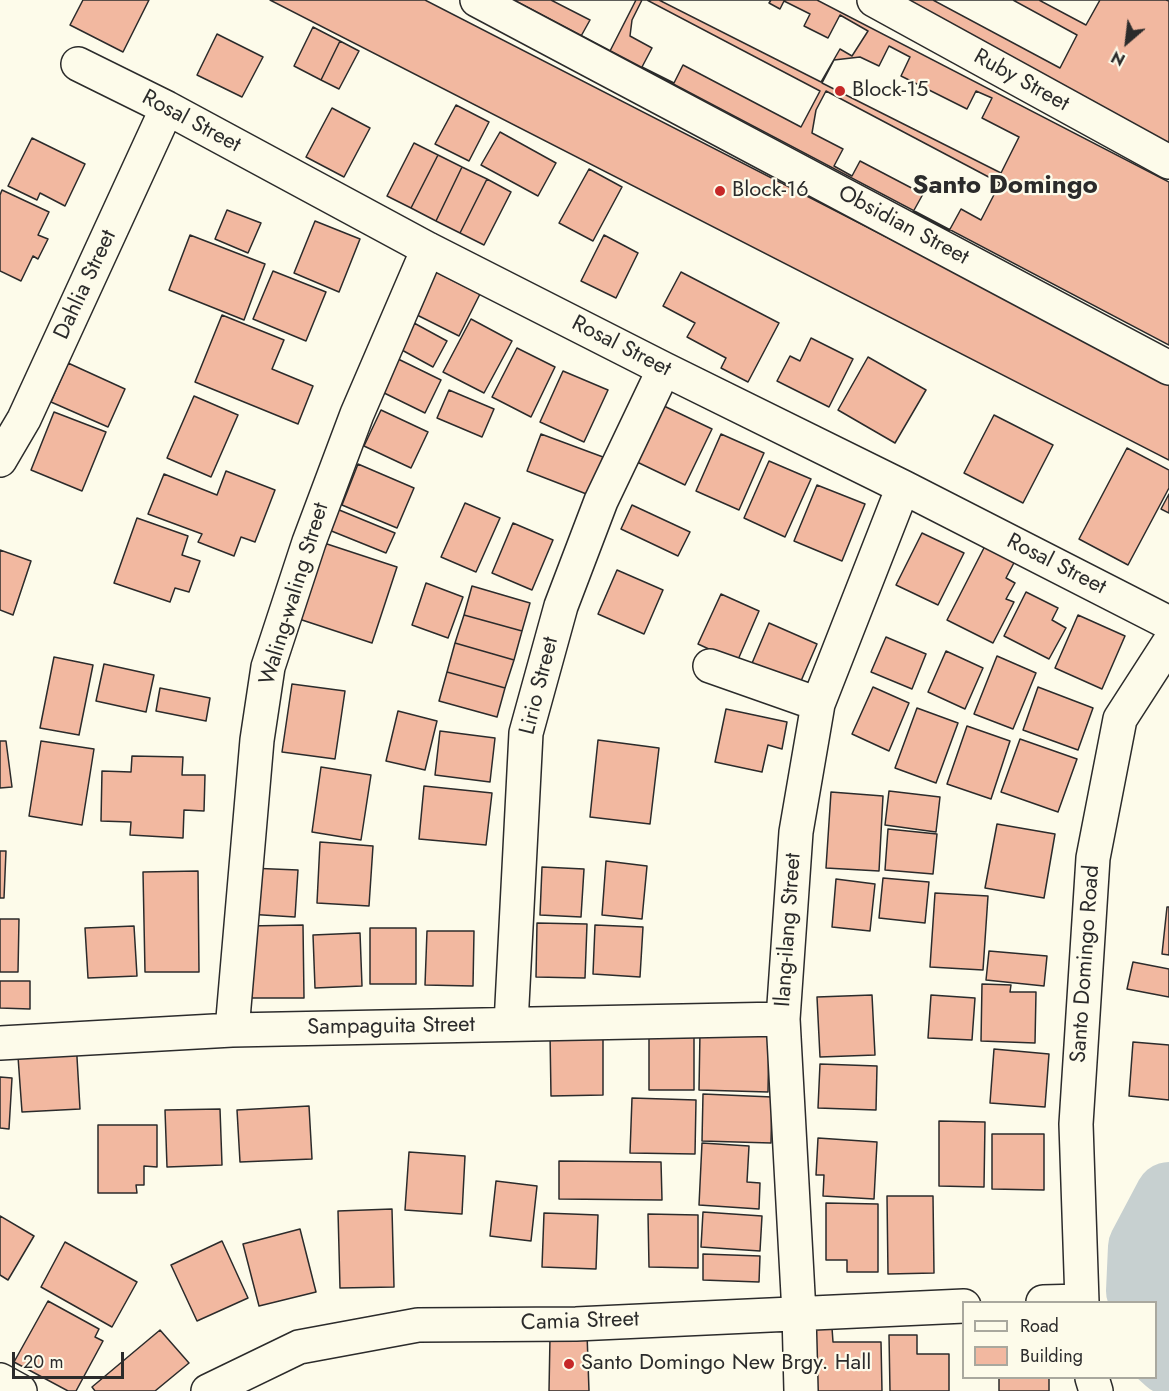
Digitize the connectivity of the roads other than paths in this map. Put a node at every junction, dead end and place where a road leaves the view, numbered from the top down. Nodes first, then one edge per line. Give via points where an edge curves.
1 (477, 0) edge
2 (874, 0) edge
3 (78, 64) dead end
4 (167, 108) junction
5 (1169, 162) edge
6 (428, 249) junction
7 (1169, 368) edge
8 (664, 369) junction
9 (0, 460) edge
10 (903, 487) junction
11 (1169, 623) edge
12 (1169, 643) edge
13 (710, 666) dead end
14 (818, 704) junction
15 (783, 1018) junction
16 (511, 1024) junction
17 (232, 1030) junction
18 (0, 1043) edge
19 (1082, 1301) edge
20 (962, 1306) edge
21 (799, 1313) junction
22 (0, 1380) edge
23 (20, 1391) edge
24 (208, 1391) edge
25 (801, 1391) edge

1 - 7 street, Obsidian Street
2 - 5 street, Ruby Street
3 - 4 street, Rosal Street
4 - 6 street, Rosal Street
4 - 9 street, Dahlia Street via 24,419
6 - 8 street, Rosal Street
6 - 17 street, Waling-waling Street via 357,414 268,668 257,740
8 - 10 street, Rosal Street
8 - 16 street, Lirio Street via 601,501 561,606 526,733
10 - 11 street, Rosal Street
10 - 14 street, Ilang-ilang Street
12 - 19 street, Santo Domingo Road via 1120,719 1092,858 1076,1124
13 - 14 street
14 - 15 street, Ilang-ilang Street via 796,832
15 - 16 street, Sampaguita Street
15 - 21 street, Ilang-ilang Street
16 - 17 street, Sampaguita Street
17 - 18 street, Sampaguita Street
20 - 21 street, Camia Street
21 - 24 street, Camia Street via 576,1324 418,1325 299,1347
21 - 25 street, Ilang-ilang Street
22 - 23 street

